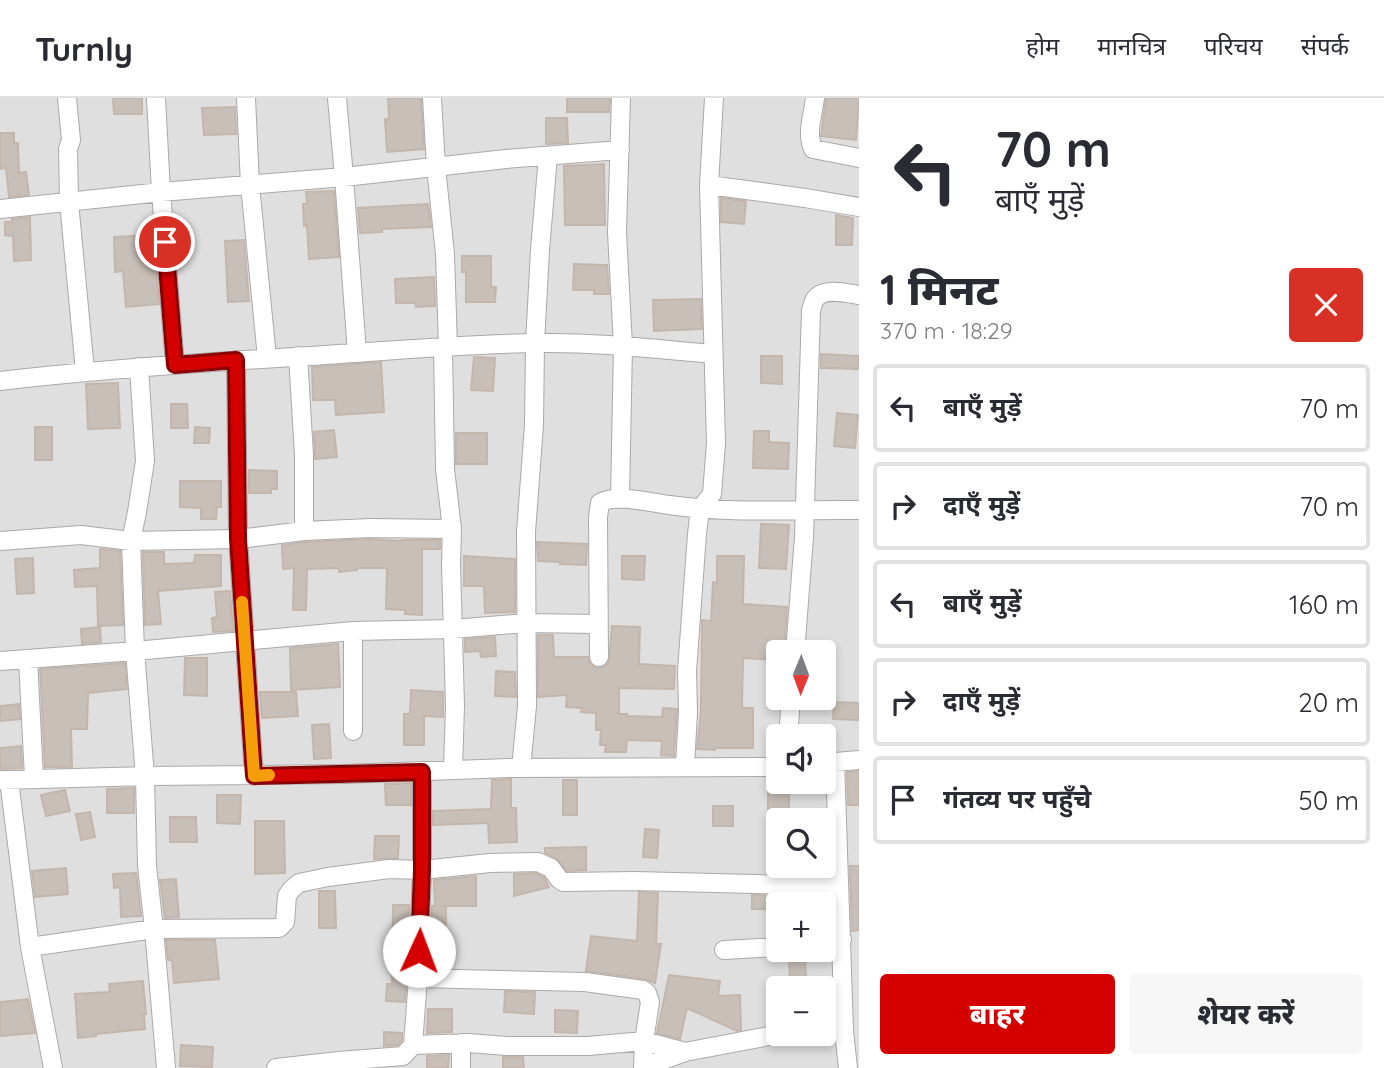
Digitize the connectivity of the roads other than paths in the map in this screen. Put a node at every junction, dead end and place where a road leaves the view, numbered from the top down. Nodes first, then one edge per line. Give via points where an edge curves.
1 (67, 98) edge
2 (156, 98) edge
3 (246, 98) edge
4 (337, 98) edge
5 (432, 98) edge
6 (621, 98) edge
7 (714, 98) edge
8 (815, 98) edge
9 (620, 150) junction
10 (548, 156) junction
11 (859, 158) edge
12 (436, 166) junction
13 (344, 177) junction
14 (250, 185) junction
15 (709, 185) junction
16 (160, 192) junction
17 (69, 202) junction
18 (859, 207) edge
19 (0, 209) edge
20 (859, 295) edge
21 (535, 343) junction
22 (623, 346) junction
23 (445, 347) junction
24 (357, 353) junction
25 (713, 354) junction
26 (299, 356) junction
27 (267, 358) junction
28 (236, 360) junction
29 (175, 365) junction
30 (139, 367) junction
31 (85, 371) junction
32 (0, 381) edge
33 (620, 499) junction
34 (700, 509) junction
35 (804, 510) junction
36 (859, 510) edge
37 (453, 529) junction
38 (304, 531) junction
39 (238, 539) junction
40 (0, 541) edge
41 (131, 541) junction
42 (526, 623) junction
43 (597, 624) junction
44 (453, 629) junction
45 (353, 631) junction
46 (796, 640) edge
47 (244, 642) junction
48 (135, 651) junction
49 (599, 657) dead end
50 (28, 659) junction
51 (0, 660) edge
52 (353, 731) dead end
53 (859, 761) edge
54 (836, 763) edge
55 (685, 766) junction
56 (766, 767) edge
57 (521, 768) junction
58 (453, 770) junction
59 (422, 772) junction
60 (145, 776) junction
61 (254, 776) junction
62 (34, 778) junction
63 (4, 780) edge
64 (832, 794) edge
65 (422, 870) junction
66 (838, 886) junction
67 (836, 908) edge
68 (154, 929) junction
69 (30, 947) junction
70 (766, 948) edge
71 (724, 950) dead end
72 (836, 962) edge
73 (418, 978) junction
74 (844, 1025) junction
75 (836, 1026) edge
76 (766, 1037) edge
77 (644, 1041) junction
78 (461, 1043) junction
79 (413, 1045) junction
80 (685, 1052) junction
81 (382, 1063) edge
82 (298, 1067) edge
83 (53, 1068) edge
84 (166, 1068) edge
85 (276, 1068) edge
86 (461, 1068) edge
87 (644, 1068) edge
88 (848, 1068) edge

1 - 17 street
2 - 16 street
3 - 14 street
4 - 13 street
5 - 12 street
6 - 9 street
7 - 15 street
8 - 11 street via 809,134 813,149
9 - 10 street
9 - 22 street via 617,232
10 - 12 street
10 - 21 street
12 - 13 street
12 - 23 street via 445,254
13 - 14 street
13 - 24 street
14 - 16 street
14 - 27 street
15 - 18 street
15 - 25 street
16 - 17 street
16 - 29 street
17 - 19 street
17 - 31 street
20 - 35 street via 822,294 811,310
21 - 22 street
21 - 23 street
21 - 42 street
22 - 25 street
22 - 33 street
23 - 24 street
23 - 37 street via 445,470
24 - 26 street
25 - 34 street via 714,484
26 - 27 street
26 - 38 street
27 - 28 street
28 - 29 street
28 - 39 street
29 - 30 street
30 - 31 street
30 - 41 street via 145,461
31 - 32 street
33 - 34 street
33 - 43 street via 600,503
34 - 35 street
34 - 55 street via 687,671
35 - 36 street
35 - 46 street
37 - 38 street
37 - 44 street
38 - 39 street
39 - 41 street
39 - 47 street
40 - 41 street via 81,535
41 - 48 street
42 - 43 street
42 - 44 street
42 - 57 street via 527,706
43 - 49 street
44 - 45 street
44 - 58 street
45 - 47 street
45 - 52 street
47 - 48 street
47 - 61 street
48 - 50 street
48 - 60 street
50 - 51 street
50 - 62 street
53 - 54 street
55 - 56 street
55 - 57 street
57 - 58 street
58 - 59 street
59 - 61 street
59 - 65 street
60 - 61 street
60 - 62 street
60 - 68 street
62 - 63 street
63 - 69 street
64 - 66 street
65 - 66 street via 538,862 563,881
65 - 68 street via 389,869 299,883 287,896 285,922 279,928
65 - 73 street
66 - 67 street
68 - 69 street
68 - 84 street
69 - 83 street
70 - 71 street
72 - 74 street
73 - 77 street via 585,982 643,990 650,1002
73 - 79 street
74 - 75 street
74 - 88 street
76 - 80 street
77 - 78 street via 507,1046
77 - 80 street
77 - 87 street
78 - 79 street
78 - 86 street
79 - 81 street via 403,1056
80 - 87 street
81 - 82 street
82 - 85 street

